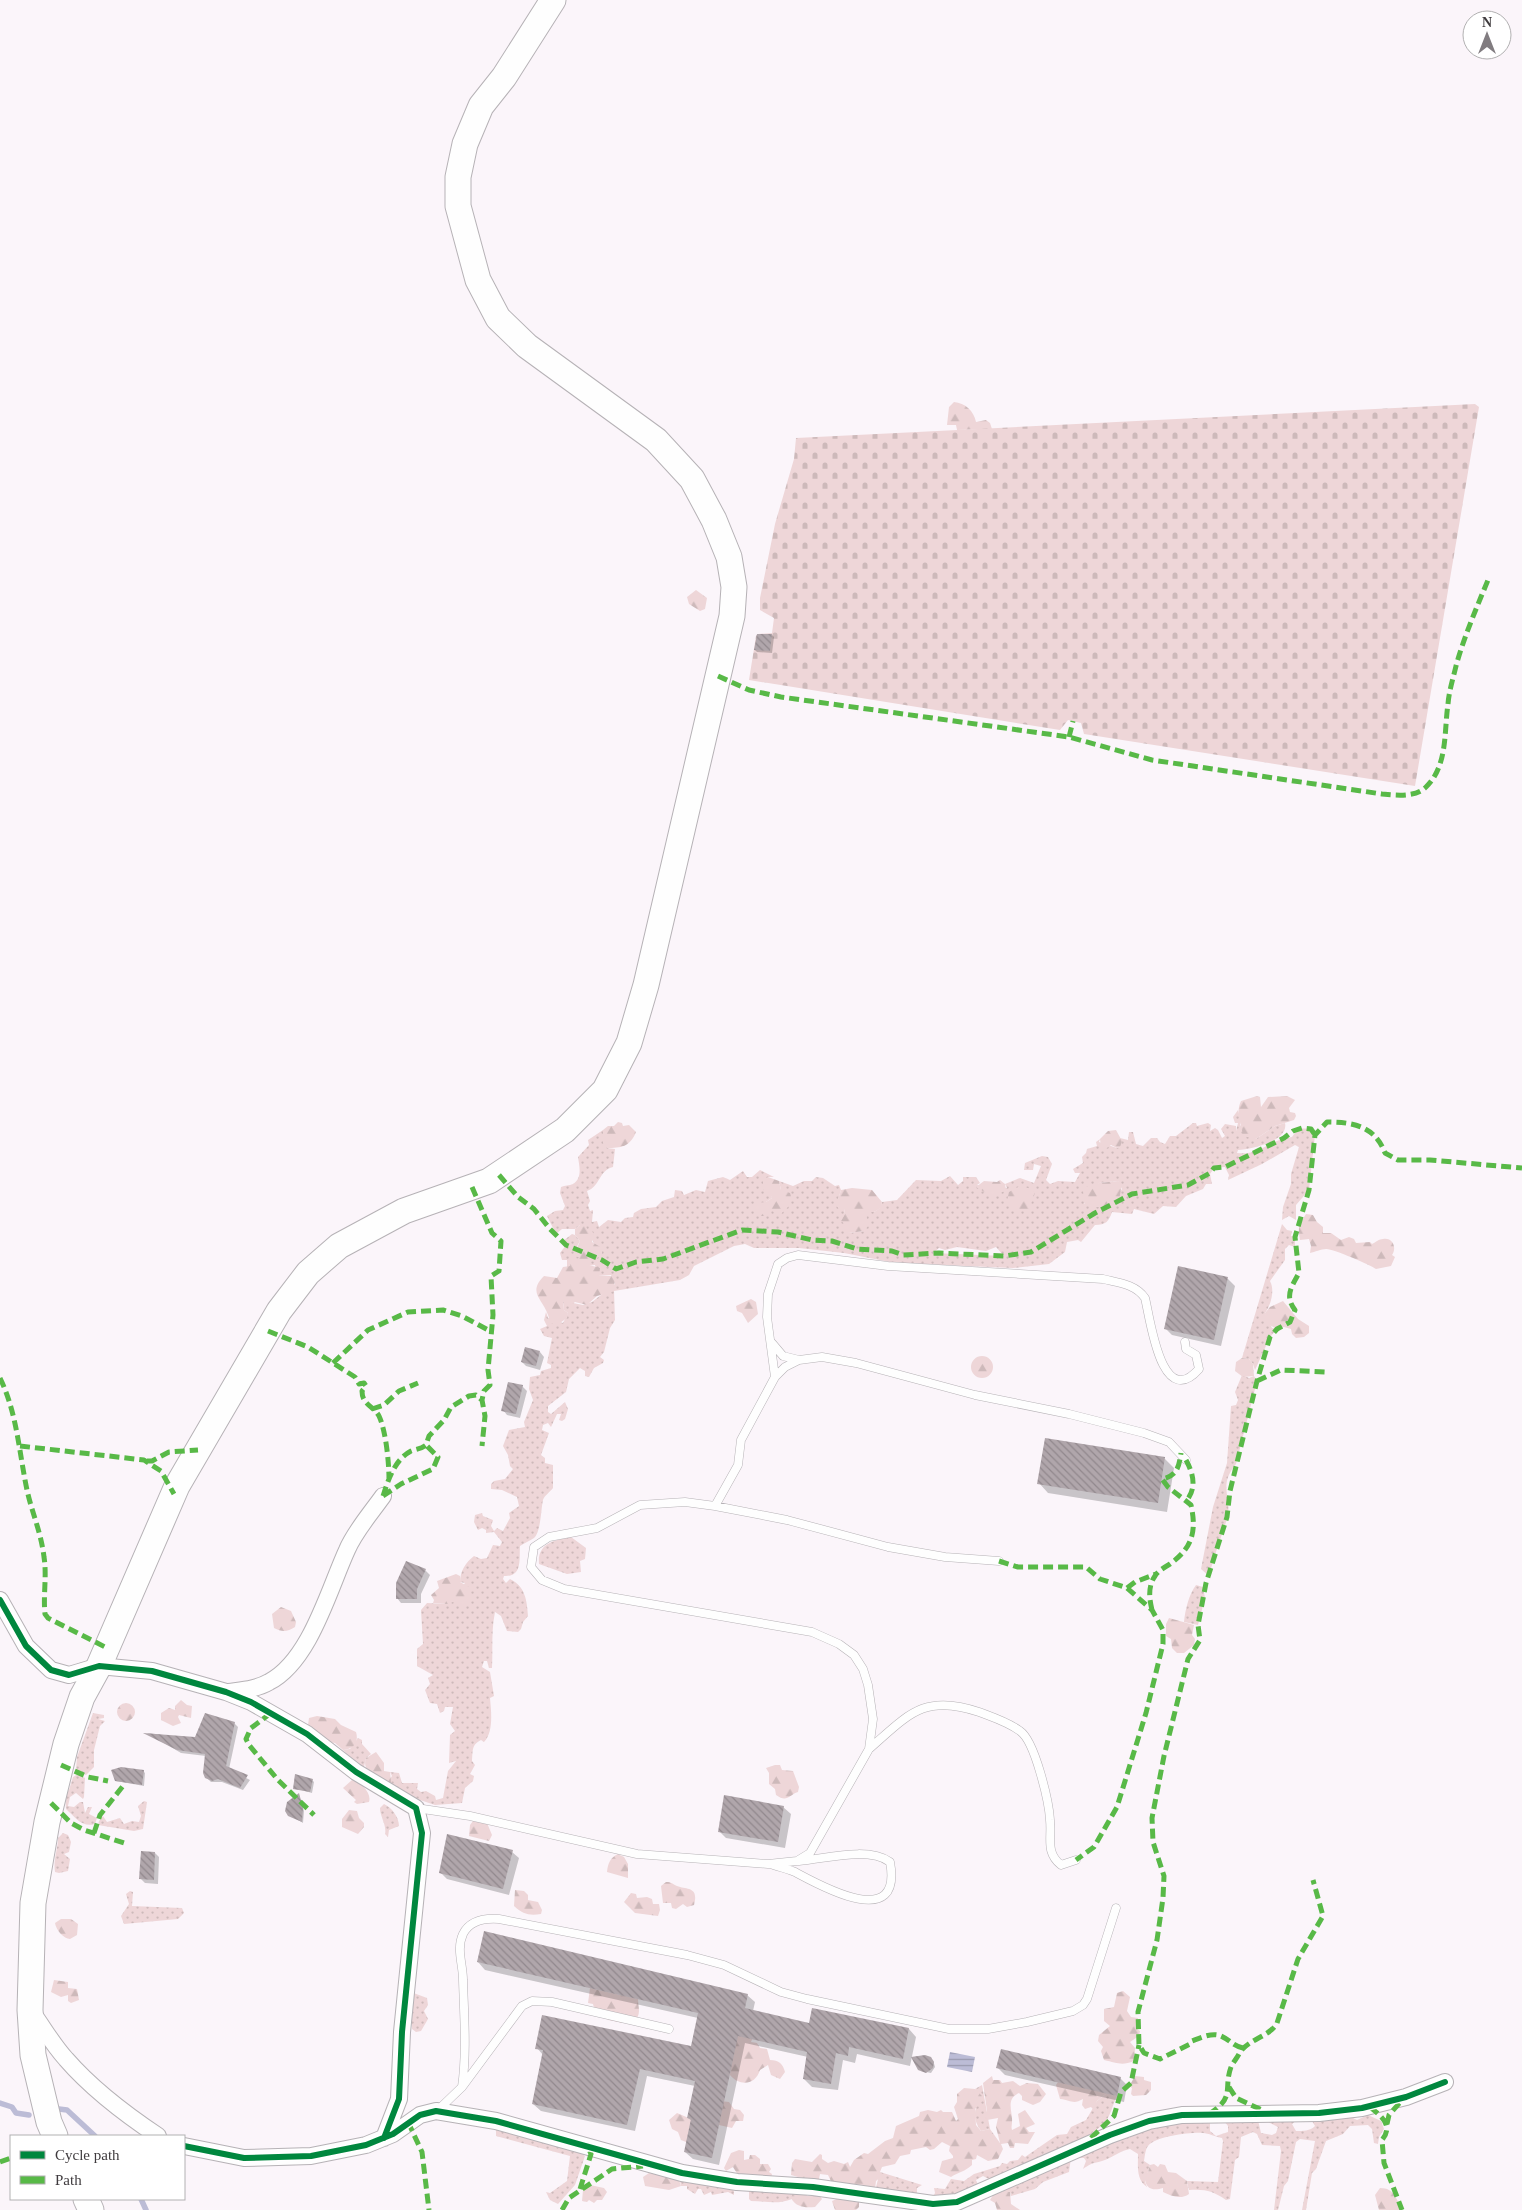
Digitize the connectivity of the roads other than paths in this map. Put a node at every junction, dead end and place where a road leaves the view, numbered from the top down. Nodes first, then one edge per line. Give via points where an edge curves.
1 (553, 0) edge
2 (770, 1342) junction
3 (1185, 1342) dead end
4 (799, 1360) junction
5 (775, 1377) junction
6 (1186, 1460) dead end
7 (383, 1496) dead end
8 (715, 1506) junction
9 (999, 1561) dead end
10 (0, 1600) edge
11 (99, 1666) junction
12 (270, 1682) junction
13 (226, 1692) junction
14 (271, 1713) junction
15 (869, 1749) junction
16 (416, 1808) junction
17 (1076, 1860) dead end
18 (797, 1861) junction
19 (768, 1864) junction
20 (1116, 1908) dead end
21 (30, 2010) junction
22 (669, 2029) dead end
23 (1445, 2082) dead end
24 (462, 2087) junction
25 (436, 2111) junction
26 (54, 2135) edge
27 (156, 2135) edge
28 (384, 2138) junction
29 (185, 2146) edge

1 - 11 main road via 504,77 481,106 465,144 458,177 458,206 478,280 498,318 527,346 656,440 692,479 714,520 729,558 734,588 730,622 646,985 629,1043 605,1090 564,1130 489,1181 404,1211 339,1246 308,1274 279,1311 177,1486
2 - 3 lane via 768,1294 778,1264 798,1255 888,1266 1103,1279 1140,1291 1145,1298 1160,1362 1168,1373 1178,1379 1187,1379 1198,1369 1196,1355 1186,1349
2 - 4 lane via 783,1356
2 - 5 lane
4 - 5 lane
4 - 6 lane via 822,1357 856,1363 975,1395 1144,1433 1170,1442
5 - 8 lane via 742,1440 738,1465
7 - 12 street via 348,1548 308,1640 285,1671
8 - 9 lane via 787,1520 888,1547 945,1557
8 - 15 lane via 662,1502 640,1505 597,1528 549,1537 534,1547 531,1567 542,1580 564,1589 768,1622 812,1632 840,1644 858,1662 868,1685 873,1719
10 - 11 street via 26,1646 51,1670 69,1675
11 - 13 street via 152,1671
11 - 21 main road via 82,1697 72,1725 47,1822 33,1903
12 - 13 street via 252,1689
12 - 14 street via 264,1697
13 - 14 street
14 - 16 street via 307,1734 356,1772
15 - 17 lane via 905,1718 925,1706 943,1703 984,1714 1022,1732 1031,1747 1049,1802 1049,1846 1053,1859 1061,1865
15 - 18 lane via 810,1853
16 - 19 lane via 470,1816 637,1854
16 - 28 street via 422,1833 402,2032 399,2099
18 - 19 lane
18 - 19 lane via 861,1854 882,1857 890,1862 891,1883 886,1893 876,1899 861,1901
20 - 24 lane via 1083,2005 1061,2015 966,2030 915,2023 807,2000 781,1992 724,1965 687,1955 486,1918 468,1926 460,1947 464,2038
21 - 26 main road via 33,2055 48,2122
21 - 27 street via 65,2058 94,2088
22 - 24 lane via 552,2002 532,2001 522,2006
23 - 25 street via 1406,2097 1362,2108 1319,2113 1182,2115 1149,2121 956,2202 933,2204 682,2173 496,2121
24 - 25 lane
25 - 28 street via 420,2115
28 - 29 street via 366,2145 310,2156 244,2158

